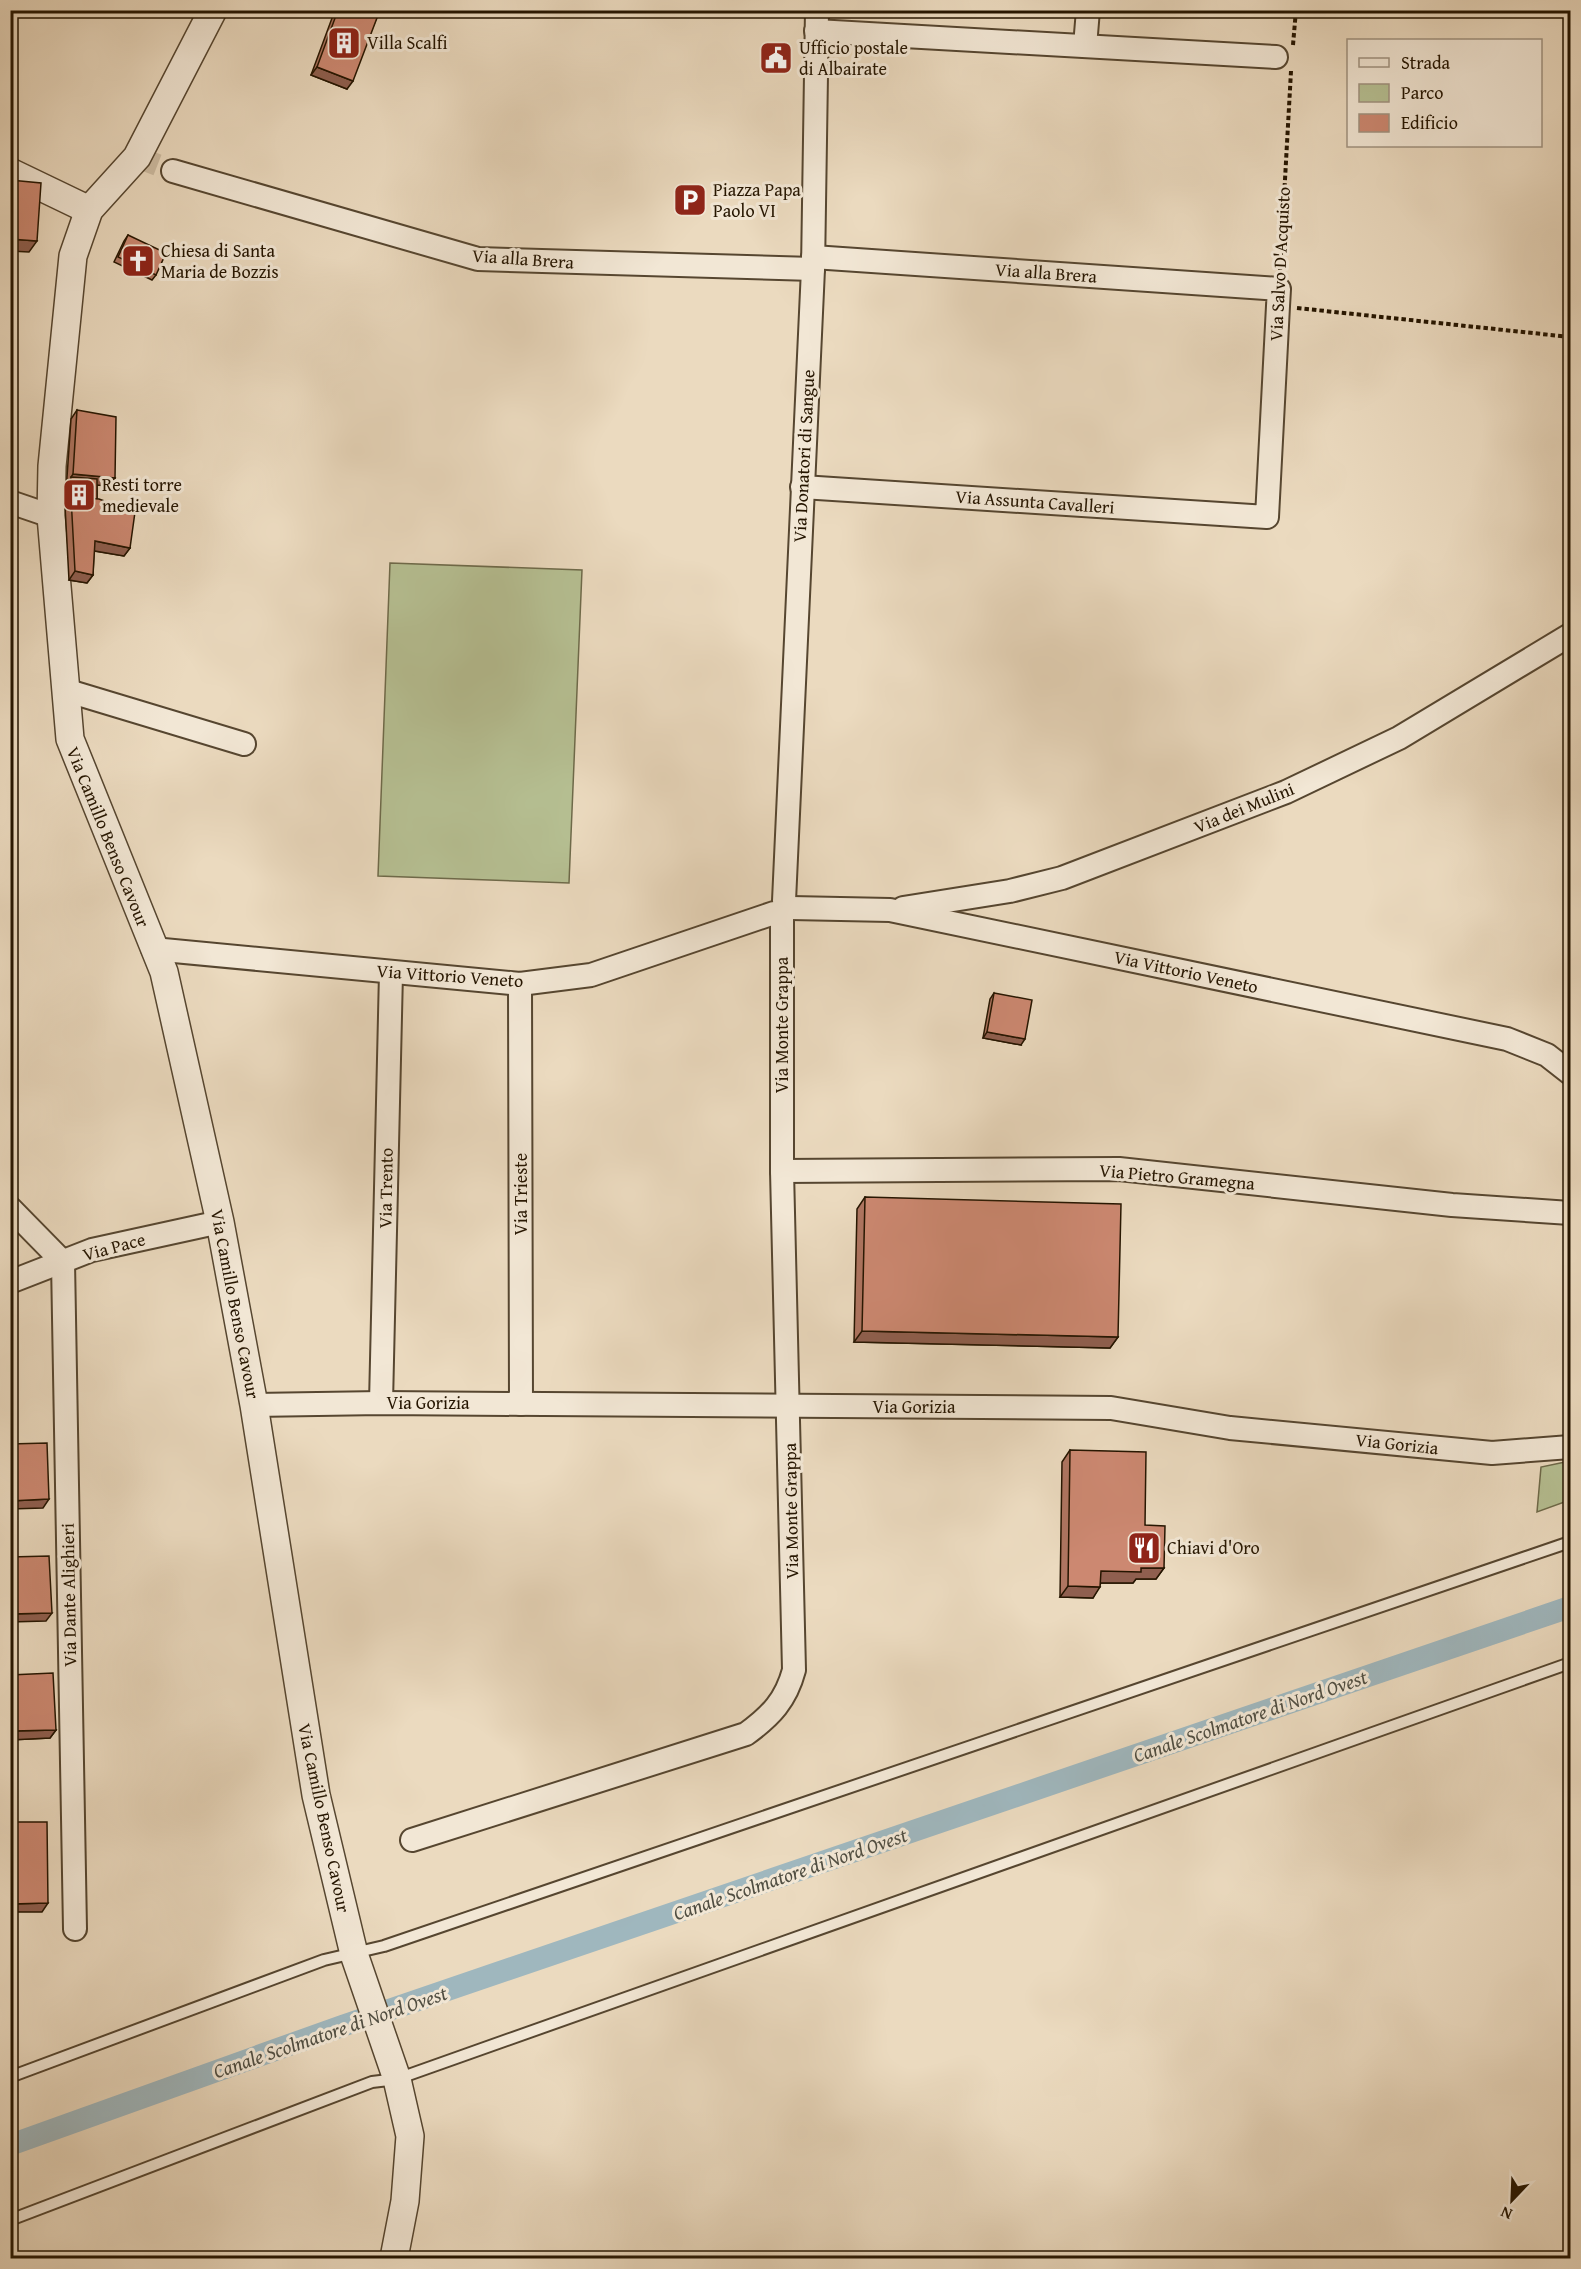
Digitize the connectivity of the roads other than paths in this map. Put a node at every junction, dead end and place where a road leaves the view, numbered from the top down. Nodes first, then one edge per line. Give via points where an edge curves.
1 (213, 10) edge
2 (1088, 10) edge
3 (817, 21) edge
4 (1085, 46) junction
5 (1286, 57) road end
6 (173, 171) tunnel mouth
7 (10, 172) edge
8 (89, 210) junction
9 (813, 263) junction
10 (1279, 297) joint
11 (802, 487) junction
12 (10, 502) edge
13 (51, 516) junction
14 (1267, 517) joint
15 (1570, 636) edge
16 (65, 690) junction
17 (244, 744) dead end
18 (783, 910) junction
19 (890, 910) junction
20 (153, 949) junction
21 (391, 973) junction
22 (520, 984) junction
23 (1570, 1073) edge
24 (782, 1171) junction
25 (10, 1208) edge
26 (1570, 1214) edge
27 (220, 1222) junction
28 (63, 1262) junction
29 (10, 1282) edge
30 (381, 1403) junction
31 (521, 1404) junction
32 (254, 1405) junction
33 (788, 1406) junction
34 (1570, 1447) edge
35 (1570, 1542) edge
36 (1570, 1663) edge
37 (412, 1840) dead end
38 (75, 1929) dead end
39 (354, 1953) junction
40 (395, 2071) junction
41 (10, 2077) edge
42 (10, 2220) edge
43 (394, 2259) edge

1 - 8 street via 136,157
2 - 4 street
3 - 4 street
3 - 9 street, Via Donatori di Sangue
4 - 5 street
6 - 9 street, Via alla Brera via 478,259
7 - 8 street
8 - 13 street, Via Camillo Benso Cavour via 73,256 52,466
9 - 10 street, Via alla Brera
9 - 11 street, Via Donatori di Sangue
10 - 14 street, Via Salvo D'Acquisto
11 - 14 street, Via Assunta Cavalleri
11 - 18 street, Via Donatori di Sangue
12 - 13 street
13 - 16 street, Via Camillo Benso Cavour
15 - 19 street, Via dei Mulini via 1399,738 1286,792 1167,840 1062,878 1010,891
16 - 17 street
16 - 20 street, Via Camillo Benso Cavour via 69,739
18 - 19 street, Via Vittorio Veneto
18 - 22 street, Via Vittorio Veneto via 591,975
18 - 24 street, Via Monte Grappa
19 - 23 street, Via Vittorio Veneto via 1507,1039 1547,1055
20 - 21 street, Via Vittorio Veneto
20 - 27 street, Via Camillo Benso Cavour via 164,972
21 - 22 street, Via Vittorio Veneto
21 - 30 street, Via Trento
22 - 31 street, Via Trieste
24 - 26 street, Via Pietro Gramegna via 1119,1169
24 - 33 street, Via Monte Grappa
25 - 28 street
27 - 28 street, Via Pace via 92,1250
27 - 32 street, Via Camillo Benso Cavour
28 - 29 street, Via Pace
28 - 38 street, Via Dante Alighieri
30 - 31 street, Via Gorizia
30 - 32 street, Via Gorizia
31 - 33 street, Via Gorizia
32 - 39 street, Via Camillo Benso Cavour via 316,1795
33 - 34 street, Via Gorizia via 1111,1408 1230,1428 1492,1453
33 - 37 street, Via Monte Grappa via 794,1670 779,1706 746,1734
35 - 39 lane
36 - 40 lane
39 - 40 street, Via Camillo Benso Cavour
39 - 41 lane via 324,1960
40 - 42 lane
40 - 43 street, Via Camillo Benso Cavour via 410,2136 405,2201

